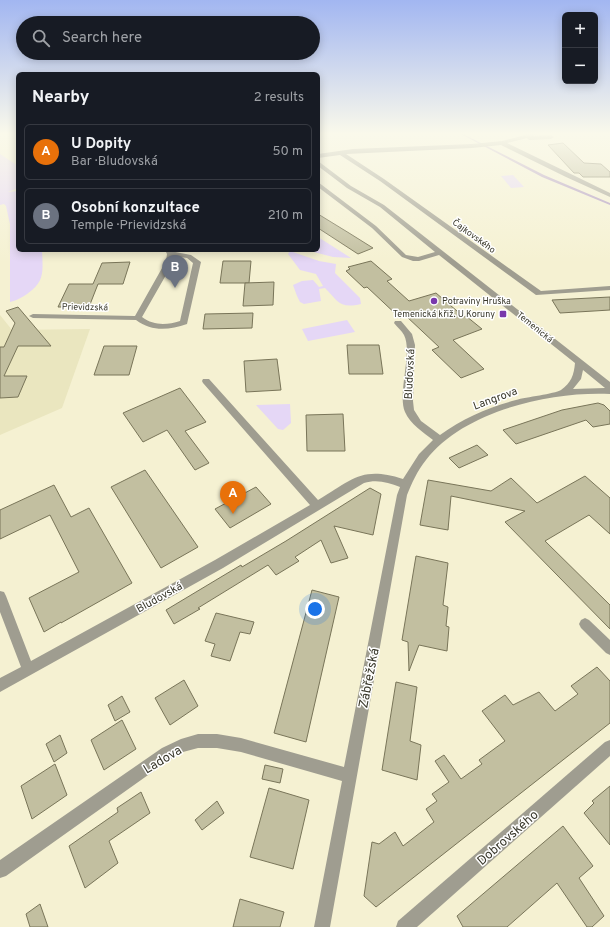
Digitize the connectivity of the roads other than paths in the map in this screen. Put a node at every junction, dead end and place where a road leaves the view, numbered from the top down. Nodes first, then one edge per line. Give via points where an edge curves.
1 (336, 176) edge
2 (376, 176) edge
3 (569, 176) edge
4 (320, 186) edge
5 (610, 195) edge
6 (169, 252) edge
7 (441, 252) junction
8 (610, 288) edge
9 (33, 316) dead end
10 (138, 318) junction
11 (398, 323) dead end
12 (579, 362) junction
13 (206, 381) dead end
14 (610, 387) edge
15 (610, 391) edge
16 (563, 392) junction
17 (439, 440) junction
18 (406, 484) junction
19 (317, 506) junction
20 (0, 596) edge
21 (585, 624) dead end
22 (610, 649) edge
23 (28, 669) junction
24 (0, 685) edge
25 (610, 747) edge
26 (349, 776) junction
27 (0, 870) edge
28 (322, 927) edge
29 (404, 927) edge

1 - 7 street, Temenická via 382,206
2 - 8 street, Čajkovského via 539,293
3 - 5 street
4 - 7 street via 374,227 404,256 419,259
6 - 10 street, Prievidzská via 170,261
6 - 10 street, Prievidzská via 189,256 197,262 184,322 162,327 144,323
7 - 12 street, Temenická
9 - 10 street, Prievidzská
11 - 17 street, Bludovská via 408,334 411,345 407,407 418,422
12 - 14 street, Temenická
12 - 16 street via 578,377 573,385
13 - 19 street
15 - 16 street, Langrova
16 - 17 street, Langrova via 495,408
17 - 18 street, Zábřežská via 420,460
18 - 19 street, Bludovská via 381,477 366,477
18 - 26 street, Zábřežská
19 - 23 street, Bludovská via 219,564
20 - 23 street
21 - 22 street
23 - 24 street, Bludovská
25 - 29 street, Dobrovského
26 - 27 street, Ladova via 241,745 198,741 167,753
26 - 28 street, Zábřežská

